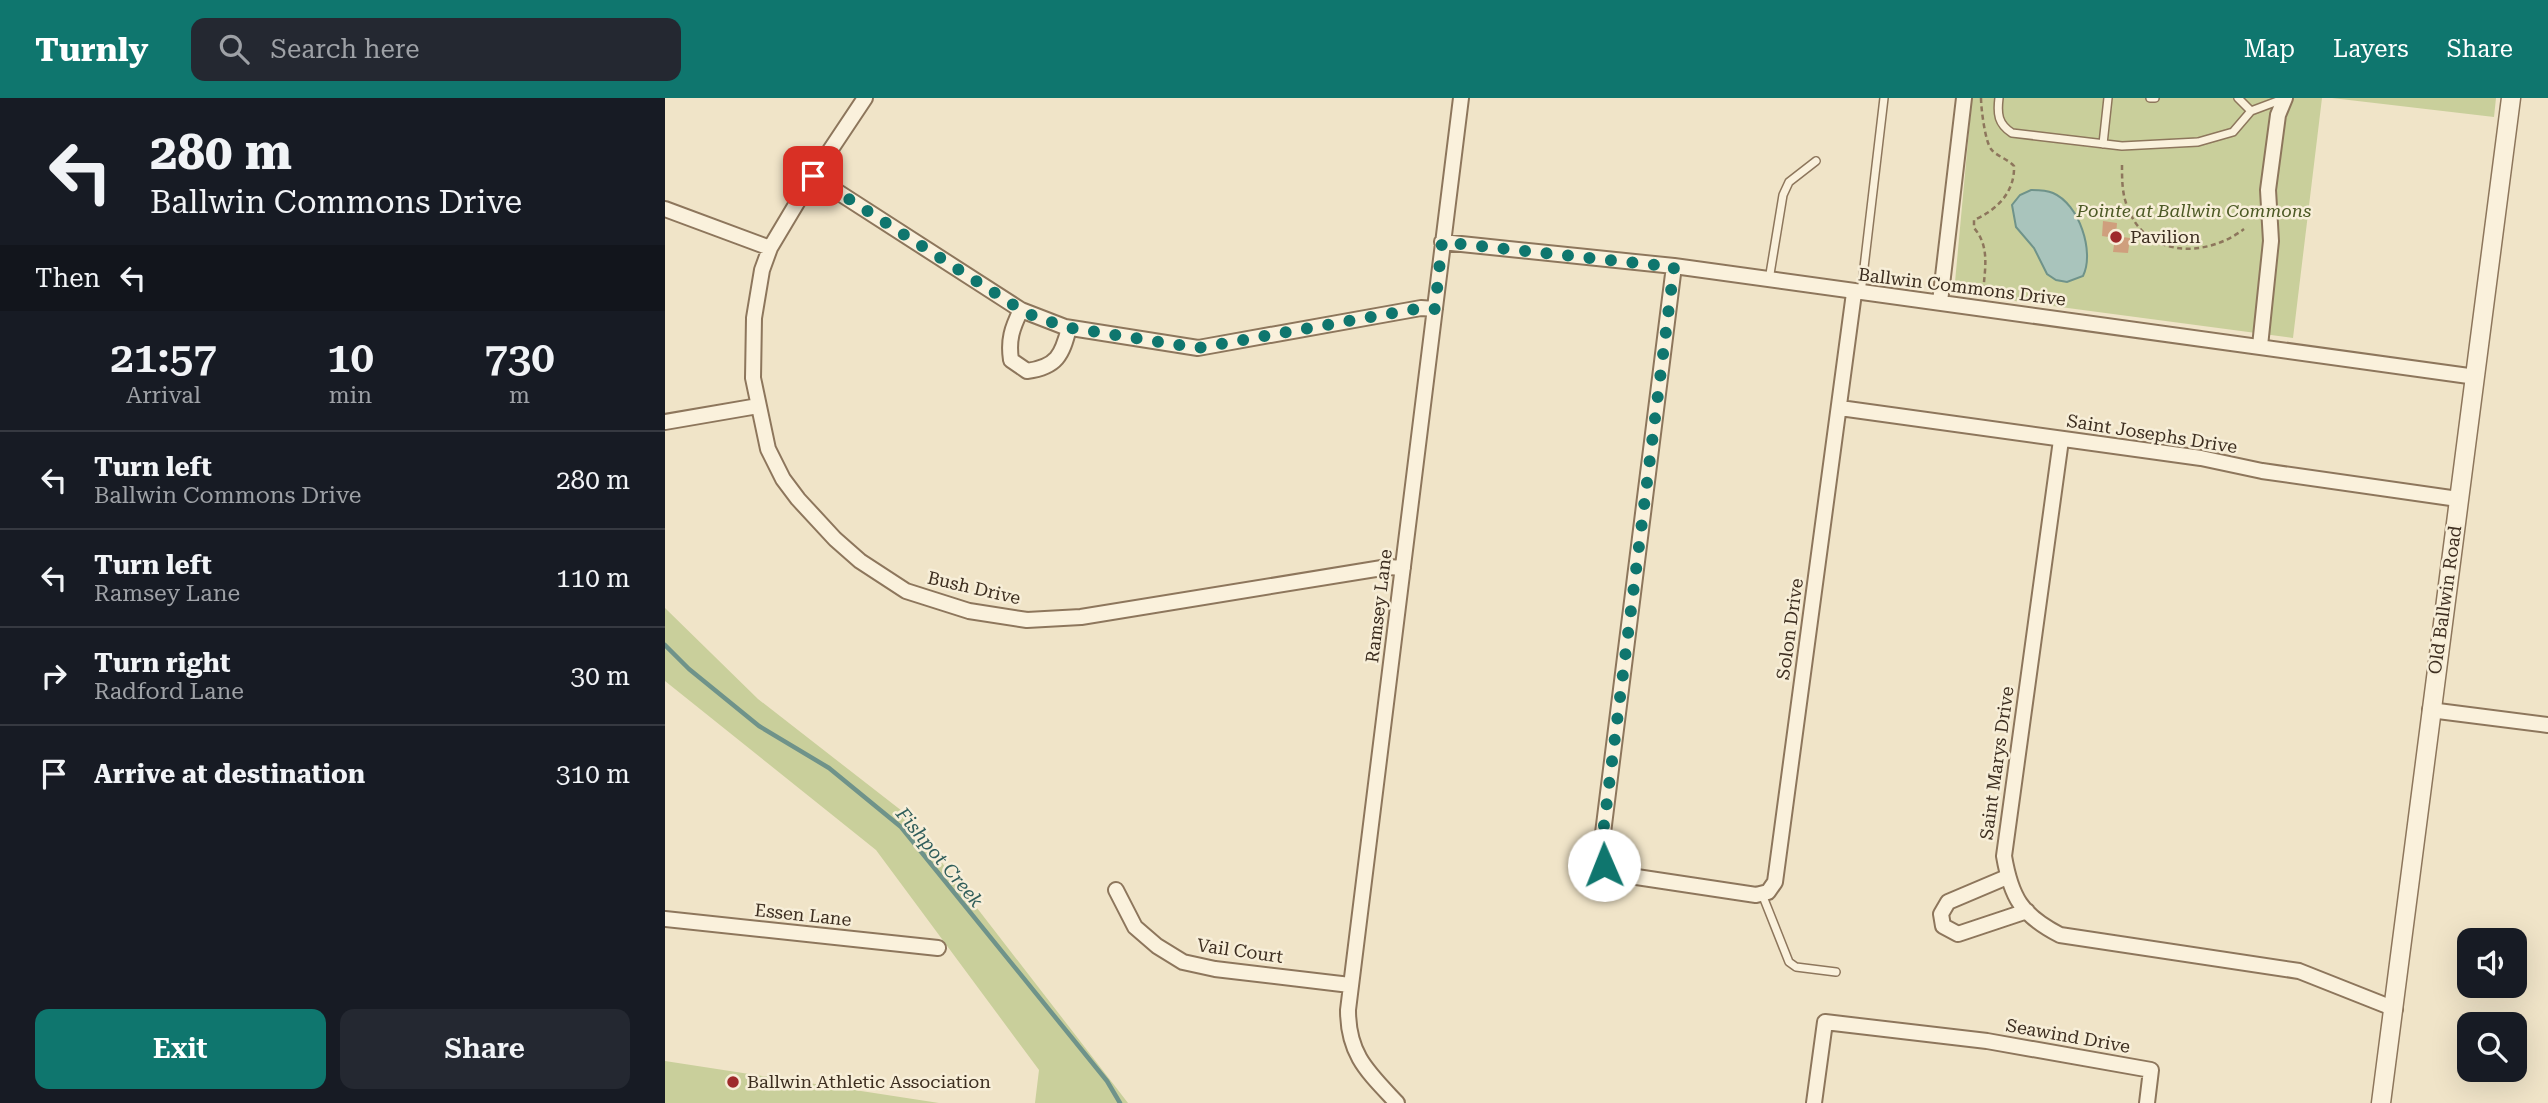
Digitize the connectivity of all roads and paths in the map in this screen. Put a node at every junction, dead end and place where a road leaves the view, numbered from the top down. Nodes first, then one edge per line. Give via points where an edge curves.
1 (865, 98) edge
2 (1461, 98) edge
3 (1884, 98) edge
4 (1964, 98) edge
5 (1981, 98) edge
6 (1999, 98) edge
7 (2108, 98) edge
8 (2150, 98) edge
9 (2155, 98) edge
10 (2238, 98) edge
11 (2284, 98) edge
12 (2511, 98) edge
13 (2251, 111) junction
14 (2103, 144) junction
15 (1816, 161) dead end
16 (2122, 165) dead end
17 (813, 176) junction
18 (665, 209) edge
19 (2244, 229) dead end
20 (1442, 242) junction
21 (770, 248) junction
22 (1674, 267) junction
23 (1769, 280) junction
24 (1983, 292) dead end
25 (1858, 293) junction
26 (1940, 302) junction
27 (1435, 309) junction
28 (1021, 310) junction
29 (1069, 328) junction
30 (2260, 346) junction
31 (2476, 377) junction
32 (758, 406) junction
33 (1840, 408) junction
34 (665, 422) edge
35 (2061, 440) junction
36 (2458, 499) junction
37 (1403, 568) junction
38 (2430, 710) junction
39 (2548, 725) edge
40 (2007, 877) junction
41 (1116, 890) dead end
42 (1762, 894) junction
43 (2027, 911) junction
44 (665, 919) edge
45 (938, 948) dead end
46 (1836, 972) dead end
47 (1350, 985) junction
48 (2395, 1009) junction
49 (1397, 1103) edge
50 (1814, 1103) edge
51 (2147, 1103) edge
52 (2381, 1103) edge

1 - 17 street, Bush Drive
2 - 20 street, Ramsey Lane
3 - 25 lane
4 - 26 street
5 - 24 path via 1991,151 2007,158 2014,166 2015,178 1991,213 1974,220 1986,256
6 - 14 lane via 1998,119 2012,132
7 - 14 lane
8 - 9 lane
10 - 13 lane
11 - 13 lane
11 - 30 street via 2268,190 2271,241
12 - 31 street, Old Ballwin Road
13 - 14 lane via 2233,132 2198,142
15 - 23 lane via 1790,182 1783,195
16 - 19 path via 2126,205 2156,240 2174,248 2197,250 2228,241
17 - 21 street, Bush Drive
17 - 28 street
18 - 21 street
20 - 22 street, Ballwin Commons Drive
20 - 27 street, Ramsey Lane
21 - 32 street, Bush Drive via 754,318
22 - 23 street, Ballwin Commons Drive
22 - 42 street via 1601,849 1610,873
23 - 25 street, Ballwin Commons Drive
25 - 26 street, Ballwin Commons Drive
25 - 33 street, Solon Drive
26 - 30 street, Ballwin Commons Drive
27 - 29 street via 1198,348
27 - 37 street, Ramsey Lane
28 - 29 street
28 - 29 street via 1009,346 1011,360 1027,371 1045,368 1063,351
30 - 31 street, Ballwin Commons Drive
31 - 36 street, Old Ballwin Road
32 - 34 street
32 - 37 street, Bush Drive via 768,449 783,479 835,539 907,591 969,611 1027,620 1081,617
33 - 35 street, Saint Josephs Drive
33 - 42 street, Solon Drive via 1776,878
35 - 36 street, Saint Josephs Drive
35 - 40 street, Saint Marys Drive via 2004,856
36 - 38 street, Old Ballwin Road
37 - 47 street, Ramsey Lane
38 - 39 street
38 - 48 street, Old Ballwin Road
40 - 43 street, Saint Marys Drive
40 - 43 street via 1948,902 1941,914 1943,926 1958,934
41 - 47 street, Vail Court via 1135,927 1183,962
42 - 46 lane via 1789,962
43 - 48 street, Saint Marys Drive via 2060,935 2299,971
44 - 45 street, Essen Lane
47 - 49 street, Ramsey Lane via 1348,1030 1352,1044 1363,1067
48 - 52 street, Old Ballwin Road
50 - 51 street, Seawind Drive via 1825,1022 1987,1041 2151,1070

